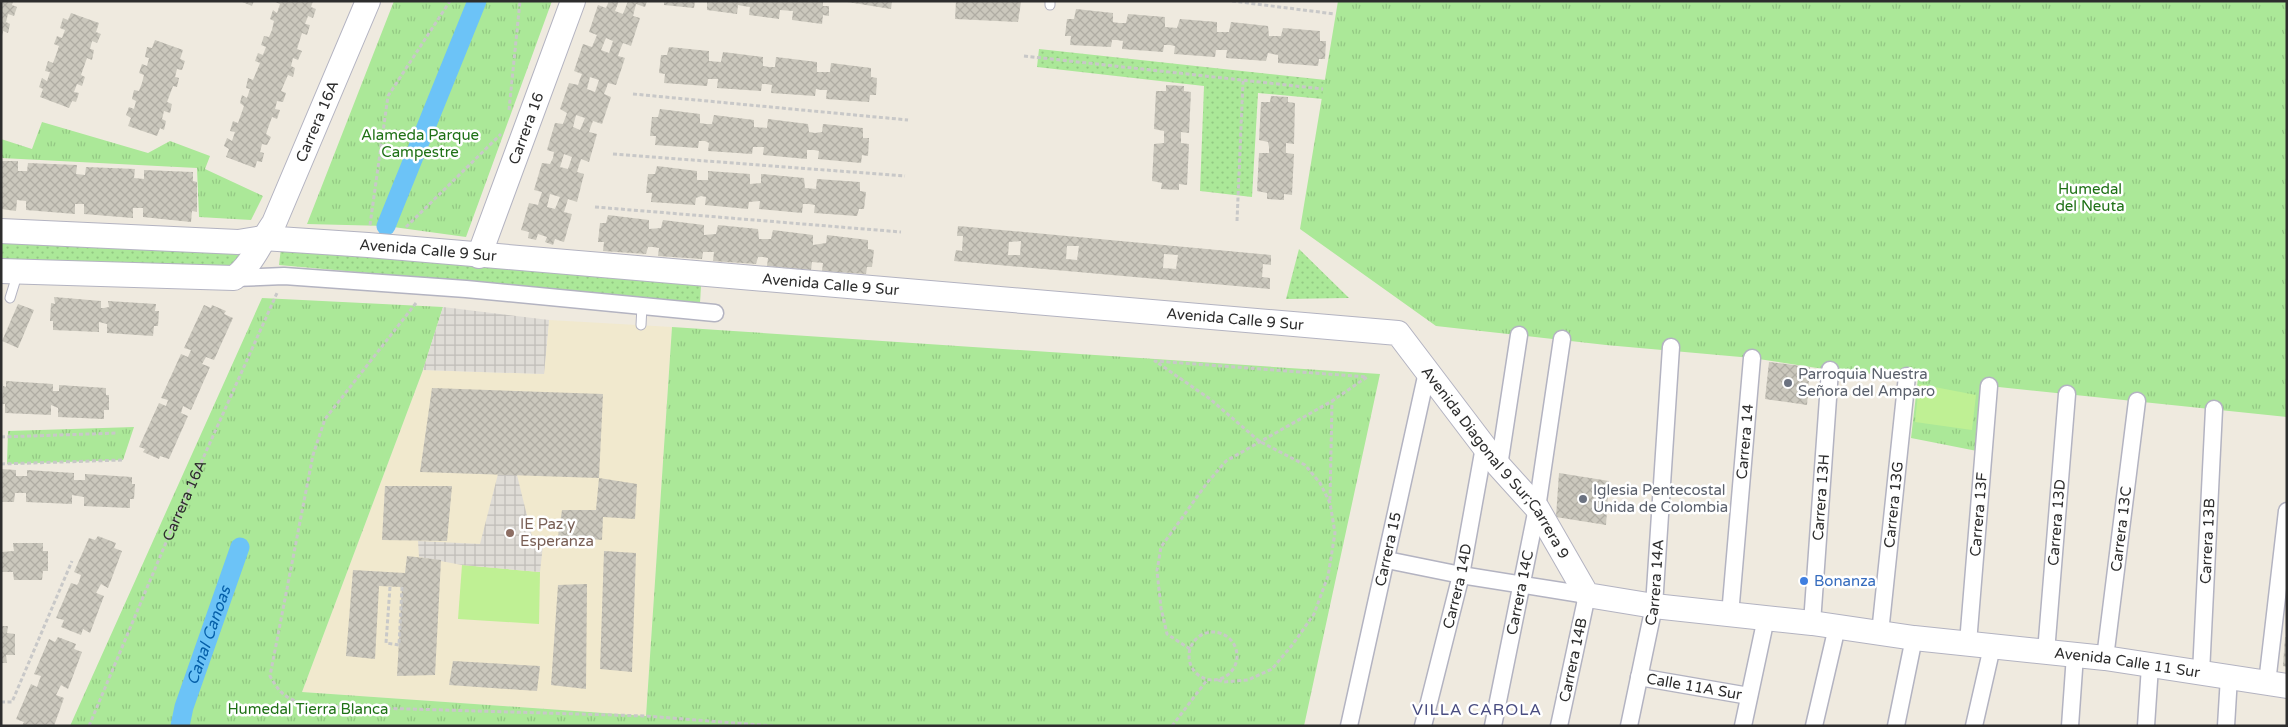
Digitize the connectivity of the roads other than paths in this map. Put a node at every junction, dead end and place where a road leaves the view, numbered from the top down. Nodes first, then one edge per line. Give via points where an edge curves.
1 (368, 1) edge
2 (573, 1) edge
3 (1, 231) edge
4 (263, 238) junction
5 (479, 256) junction
6 (10, 271) edge
7 (234, 278) junction
8 (10, 298) dead end
9 (642, 306) junction
10 (714, 313) dead end
11 (641, 325) dead end
12 (1398, 334) joint
13 (1520, 335) dead end
14 (1562, 340) dead end
15 (1670, 347) dead end
16 (1752, 358) dead end
17 (1830, 370) dead end
18 (1427, 372) junction
19 (1907, 376) dead end
20 (1989, 386) dead end
21 (2067, 394) dead end
22 (2137, 401) dead end
23 (2214, 409) dead end
24 (1484, 446) junction
25 (1500, 466) junction
26 (1537, 508) junction
27 (2287, 511) edge
28 (1387, 560) junction
29 (1461, 575) junction
30 (1521, 585) junction
31 (2282, 589) edge
32 (1587, 595) junction
33 (1654, 606) junction
34 (1730, 614) junction
35 (1766, 618) junction
36 (1812, 623) junction
37 (1837, 626) junction
38 (1880, 633) junction
39 (1914, 638) junction
40 (1968, 643) junction
41 (1992, 647) junction
42 (2046, 652) junction
43 (2075, 655) junction
44 (2105, 658) junction
45 (2150, 666) junction
46 (2201, 673) junction
47 (1638, 677) junction
48 (2229, 677) junction
49 (2277, 685) edge
50 (1749, 696) junction
51 (1349, 726) edge
52 (1423, 726) edge
53 (1492, 726) edge
54 (1558, 726) edge
55 (1629, 726) edge
56 (1743, 726) edge
57 (1814, 726) edge
58 (1896, 726) edge
59 (1974, 726) edge
60 (2070, 726) edge
61 (2146, 726) edge
62 (2226, 726) edge

1 - 4 street, Carrera 16A via 274,223
2 - 5 street, Carrera 16
3 - 4 street, Avenida Calle 9 Sur via 238,242
4 - 5 street, Avenida Calle 9 Sur
4 - 7 street via 245,270
5 - 12 street, Avenida Calle 9 Sur
6 - 7 street
6 - 8 lane
7 - 9 street via 284,276
9 - 10 street
9 - 11 lane
12 - 18 street, Avenida Diagonal 9 Sur;Carrera 9
13 - 25 street
14 - 26 street, Carrera 14C
15 - 33 street, Carrera 14A
16 - 34 street, Carrera 14
17 - 36 street, Carrera 13H
18 - 24 street, Avenida Diagonal 9 Sur;Carrera 9
18 - 28 street, Carrera 15
19 - 38 street, Carrera 13G
20 - 40 street, Carrera 13F
21 - 42 street, Carrera 13D
22 - 44 street, Carrera 13C
23 - 46 street, Carrera 13B
24 - 25 street, Avenida Diagonal 9 Sur;Carrera 9
24 - 29 street, Carrera 14D
25 - 26 street, Avenida Diagonal 9 Sur;Carrera 9
26 - 30 street, Carrera 14C
26 - 32 street, Avenida Diagonal 9 Sur;Carrera 9
27 - 31 street
28 - 29 street
28 - 51 street, Carrera 15
29 - 30 street
29 - 52 street, Carrera 14D
30 - 32 street
30 - 53 street, Carrera 14C
31 - 49 street
32 - 33 street, Avenida Calle 11 Sur
32 - 54 street, Carrera 14B
33 - 34 street, Avenida Calle 11 Sur
33 - 47 street, Carrera 14A
34 - 35 street, Avenida Calle 11 Sur
35 - 36 street, Avenida Calle 11 Sur
35 - 50 street
36 - 37 street, Avenida Calle 11 Sur
37 - 38 street, Avenida Calle 11 Sur
37 - 57 street
38 - 39 street, Avenida Calle 11 Sur
39 - 40 street, Avenida Calle 11 Sur
39 - 58 street
40 - 41 street, Avenida Calle 11 Sur
41 - 42 street, Avenida Calle 11 Sur
41 - 59 street
42 - 43 street, Avenida Calle 11 Sur
43 - 44 street, Avenida Calle 11 Sur
43 - 60 street
44 - 45 street, Avenida Calle 11 Sur
45 - 46 street, Avenida Calle 11 Sur
45 - 61 street
46 - 48 street, Avenida Calle 11 Sur
47 - 50 street, Calle 11A Sur
47 - 55 street, Carrera 14A
48 - 49 street, Avenida Calle 11 Sur
48 - 62 street
50 - 56 street

